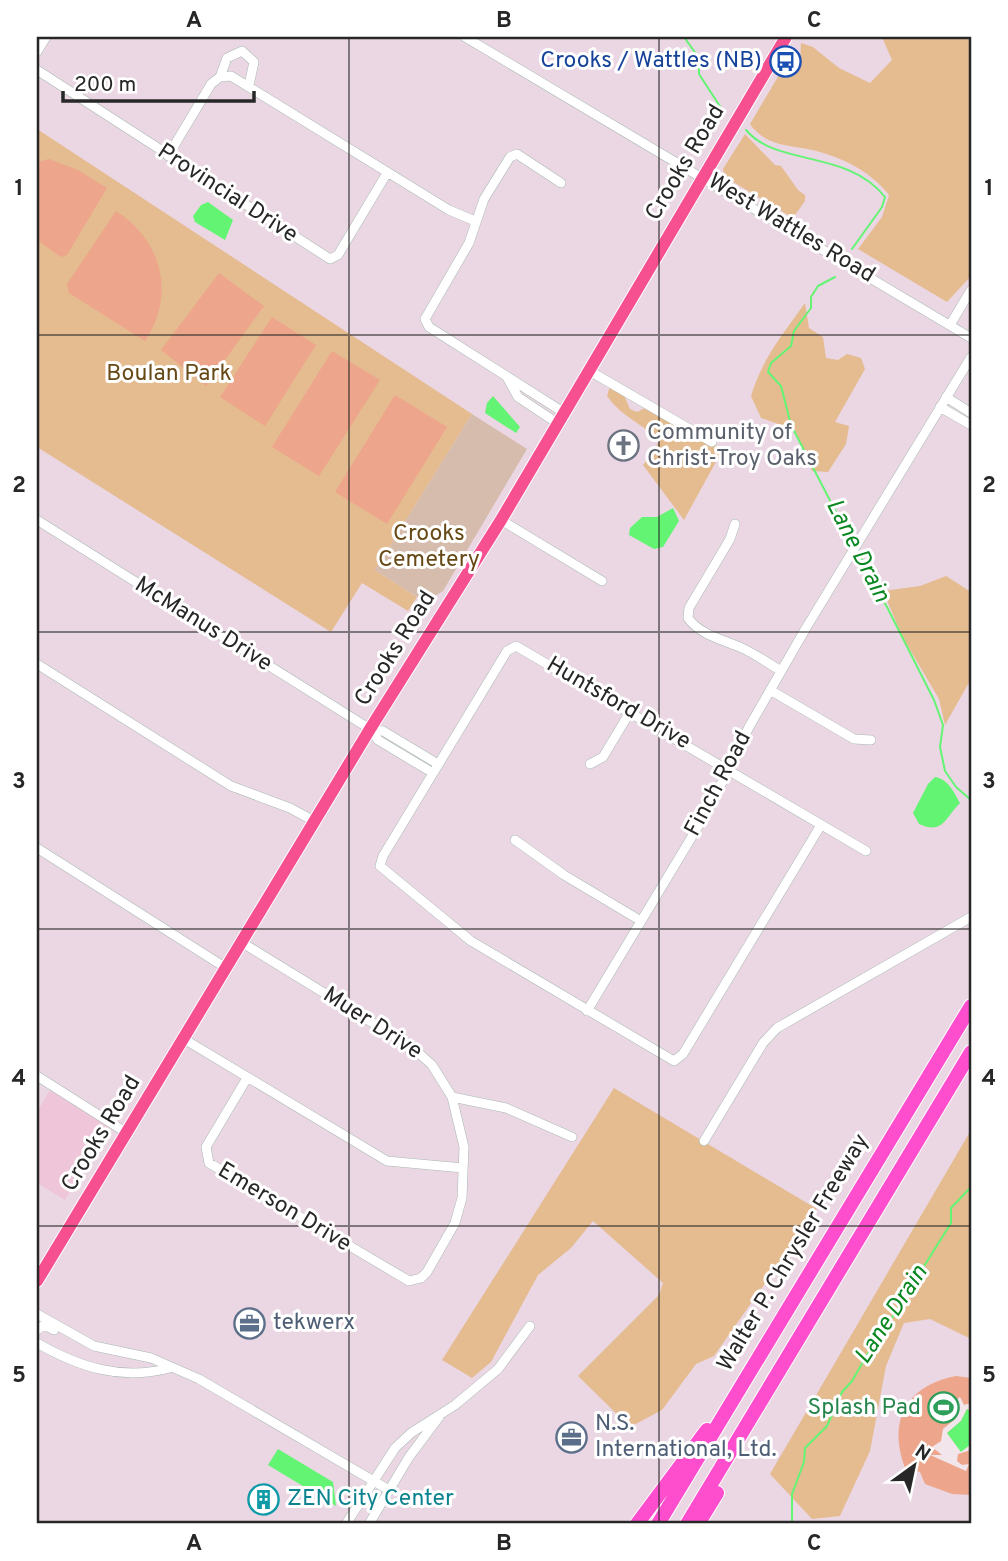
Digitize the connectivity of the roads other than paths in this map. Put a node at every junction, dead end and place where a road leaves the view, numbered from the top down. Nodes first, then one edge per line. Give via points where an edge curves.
1 (46, 37) edge
2 (465, 37) edge
3 (786, 37) edge
4 (37, 52) edge
5 (37, 70) edge
6 (220, 77) junction
7 (249, 85) junction
8 (168, 156) junction
9 (387, 173) junction
10 (702, 176) junction
11 (561, 183) dead end
12 (475, 220) junction
13 (971, 290) edge
14 (950, 325) junction
15 (971, 338) edge
16 (971, 357) edge
17 (589, 370) junction
18 (946, 397) junction
19 (940, 407) junction
20 (971, 413) edge
21 (560, 417) junction
22 (971, 425) edge
23 (712, 442) dead end
24 (37, 520) edge
25 (501, 520) junction
26 (736, 524) dead end
27 (602, 581) dead end
28 (37, 664) edge
29 (781, 671) junction
30 (770, 690) junction
31 (630, 712) junction
32 (370, 729) junction
33 (871, 740) dead end
34 (590, 764) dead end
35 (728, 768) junction
36 (436, 769) junction
37 (314, 821) junction
38 (821, 825) junction
39 (514, 840) dead end
40 (37, 848) edge
41 (866, 851) dead end
42 (971, 917) edge
43 (641, 921) junction
44 (241, 942) junction
45 (226, 968) junction
46 (971, 1006) edge
47 (587, 1011) junction
48 (184, 1039) junction
49 (971, 1052) edge
50 (37, 1076) edge
51 (247, 1078) junction
52 (452, 1097) junction
53 (127, 1133) junction
54 (572, 1137) dead end
55 (704, 1141) dead end
56 (463, 1168) junction
57 (37, 1281) edge
58 (37, 1314) edge
59 (530, 1326) dead end
60 (37, 1330) edge
61 (37, 1343) edge
62 (107, 1349) junction
63 (124, 1352) junction
64 (170, 1368) junction
65 (119, 1373) junction
66 (760, 1404) junction
67 (725, 1411) junction
68 (440, 1415) junction
69 (373, 1480) junction
70 (389, 1490) junction
71 (346, 1524) edge
72 (369, 1524) edge
73 (637, 1524) edge
74 (658, 1524) edge
75 (687, 1524) edge
76 (698, 1524) edge

1 - 4 street
2 - 10 street, West Wattles Road
3 - 10 main road, Crooks Road
5 - 8 street, Provincial Drive
6 - 7 street via 236,77
6 - 7 street via 231,54 242,51 254,62
6 - 8 street
7 - 9 street
8 - 9 street, Provincial Drive via 330,258 338,256
9 - 12 street
10 - 14 street, West Wattles Road
10 - 17 main road, Crooks Road
11 - 12 street via 517,154 508,159
12 - 21 street via 469,243 426,315 427,325 507,377 518,397
13 - 14 street
14 - 15 street, West Wattles Road
16 - 18 street, Finch Road
17 - 21 main road, Crooks Road
17 - 23 street
18 - 19 street, Finch Road
18 - 20 street
19 - 22 street
19 - 29 street, Finch Road
21 - 25 main road, Crooks Road
24 - 32 street, McManus Drive
25 - 27 street
25 - 32 main road, Crooks Road
26 - 29 street via 688,618 694,626
28 - 37 street via 230,786
29 - 30 street, Finch Road
30 - 33 street via 854,739
30 - 35 street, Finch Road
31 - 34 street via 603,757
31 - 35 street, Huntsford Drive
31 - 36 street, Huntsford Drive via 522,648 512,647
32 - 36 street, McManus Drive via 383,731
32 - 37 main road, Crooks Road
35 - 38 street, Huntsford Drive
35 - 43 street, Finch Road via 711,805
36 - 47 street via 380,866 465,937
37 - 44 main road, Crooks Road
38 - 41 street, Huntsford Drive
38 - 47 street via 677,1060 669,1060
39 - 43 street
40 - 45 street
42 - 55 street via 777,1028 763,1043
43 - 47 street, Finch Road
44 - 45 main road, Crooks Road
44 - 52 street, Muer Drive via 412,1046 432,1065
45 - 48 main road, Crooks Road
46 - 67 highway, Walter P. Chrysler Freeway
48 - 51 street
48 - 53 main road, Crooks Road
49 - 66 highway
50 - 53 street
51 - 56 street via 387,1161
51 - 56 street, Emerson Drive via 206,1147 209,1163 404,1280 421,1278 457,1219
52 - 54 street via 506,1108
52 - 56 street, Muer Drive via 462,1137
53 - 57 main road, Crooks Road
58 - 62 street via 86,1343
59 - 68 street via 498,1369
60 - 62 street via 44,1325 90,1350
61 - 65 street via 82,1367
62 - 63 street
63 - 64 street
63 - 65 street
64 - 65 street
64 - 69 street via 217,1388
66 - 75 highway
66 - 76 highway via 746,1442
67 - 73 highway via 695,1442
67 - 74 highway, Walter P. Chrysler Freeway
68 - 69 street via 403,1440
68 - 70 street
69 - 70 street
69 - 71 street
70 - 72 street

